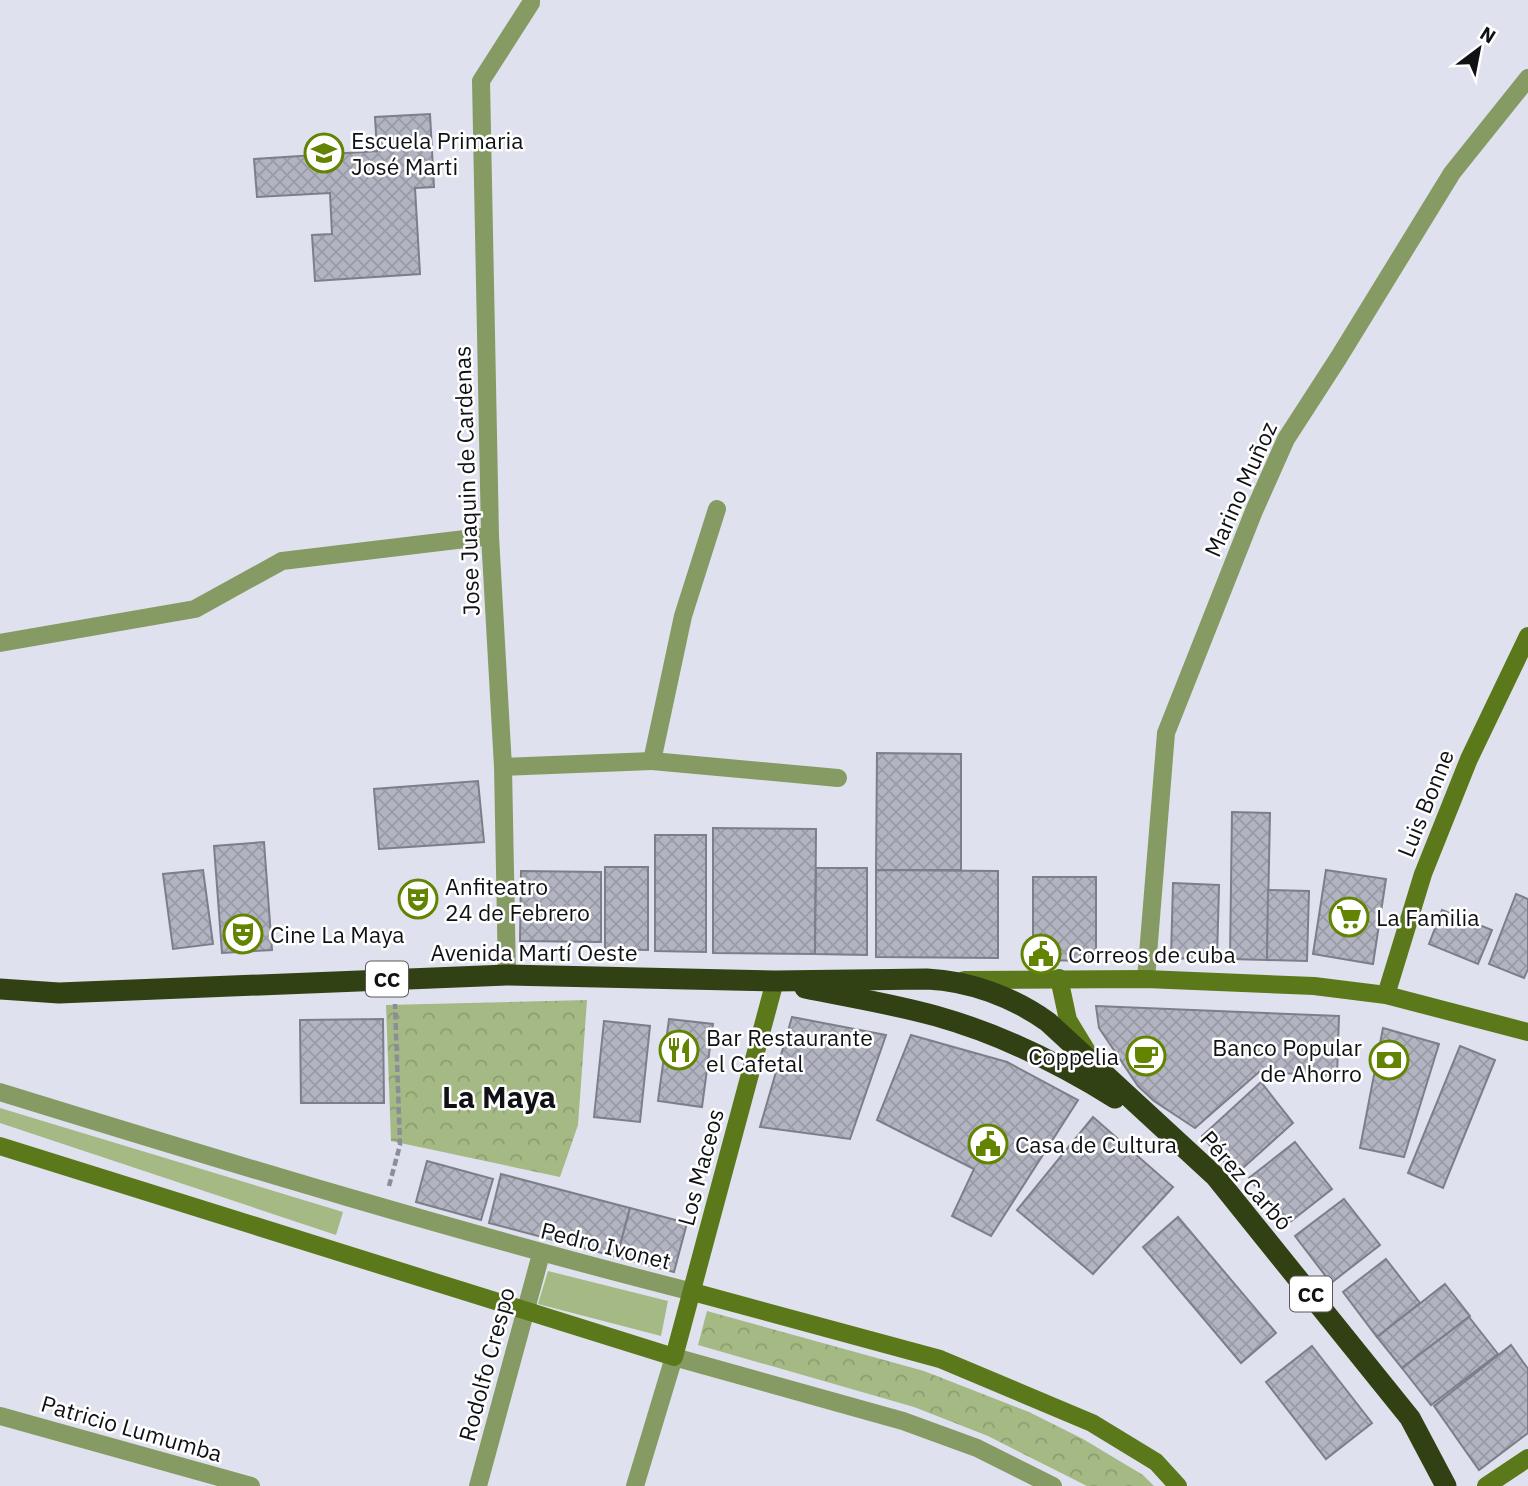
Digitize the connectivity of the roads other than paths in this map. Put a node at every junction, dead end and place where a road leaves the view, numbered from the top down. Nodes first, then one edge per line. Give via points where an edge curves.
1 (531, 0) edge
2 (1528, 78) edge
3 (717, 509) dead end
4 (490, 536) junction
5 (1528, 636) edge
6 (0, 643) edge
7 (652, 761) junction
8 (503, 767) junction
9 (838, 778) dead end
10 (507, 975) junction
11 (1059, 978) junction
12 (1146, 979) junction
13 (946, 980) junction
14 (775, 981) junction
15 (0, 989) edge
16 (1386, 995) junction
17 (1528, 1032) edge
18 (1097, 1068) junction
19 (0, 1092) edge
20 (1153, 1121) junction
21 (0, 1146) edge
22 (541, 1254) junction
23 (693, 1292) junction
24 (527, 1311) junction
25 (674, 1357) junction
26 (0, 1416) edge
27 (1528, 1458) edge
28 (251, 1486) edge
29 (478, 1486) edge
30 (635, 1486) edge
31 (1053, 1486) edge
32 (1178, 1486) edge
33 (1446, 1486) edge
34 (1486, 1486) edge

1 - 4 street, Jose Juaquin de Cardenas via 481,81
2 - 12 street, Marino Muñoz via 1452,173 1286,439 1254,512 1166,733
3 - 7 street via 683,616
4 - 6 street via 282,561 195,609
4 - 8 street, Jose Juaquin de Cardenas
5 - 16 street, Luis Bonne via 1469,760 1423,874
7 - 8 street
7 - 9 street
8 - 10 street, Jose Juaquin de Cardenas
10 - 14 highway, Avenida Martí Oeste / CC
10 - 15 highway, Avenida Martí Oeste / CC via 59,993
11 - 12 street
11 - 13 street
11 - 18 street via 1068,1020
12 - 16 street via 1314,986
13 - 14 highway, Avenida Martí Oeste / CC
13 - 18 highway, Pérez Carbó / CC via 1023,1004
14 - 20 highway, Avenida Martí Oeste / CC via 935,1016 1005,1039 1069,1069
14 - 23 street, Los Maceos
16 - 17 street
18 - 20 highway, Pérez Carbó / CC
19 - 22 street, Pedro Ivonet
20 - 33 highway, Pérez Carbó / CC via 1215,1176 1334,1322 1410,1418
21 - 24 street
22 - 23 street, Pedro Ivonet
22 - 24 street, Rodolfo Crespo
23 - 25 street, Los Maceos
23 - 32 street, Pedro Ivonet via 940,1359 1092,1423 1156,1462
24 - 25 street
24 - 29 street, Rodolfo Crespo
25 - 30 street, Los Maceos
25 - 31 street via 903,1421 977,1448
26 - 28 street, Patricio Lumumba
27 - 34 street

